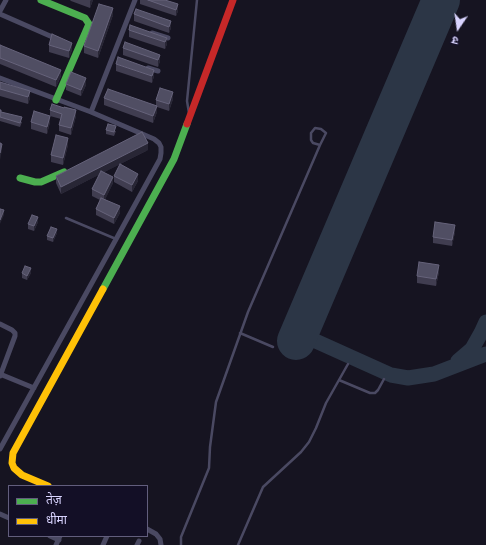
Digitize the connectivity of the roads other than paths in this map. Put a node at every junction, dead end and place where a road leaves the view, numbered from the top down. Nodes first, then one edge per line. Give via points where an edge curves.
1 (6, 0) edge
2 (41, 0) edge
3 (135, 0) edge
4 (196, 0) edge
5 (233, 0) edge
6 (0, 13) edge
7 (125, 24) junction
8 (132, 26) edge
9 (147, 31) edge
10 (168, 38) edge
11 (64, 42) edge
12 (114, 57) junction
13 (121, 59) edge
14 (144, 66) edge
15 (158, 71) dead end
16 (0, 78) edge
17 (56, 100) junction
18 (91, 112) junction
19 (190, 118) junction
20 (141, 134) junction
21 (134, 137) edge
22 (320, 145) junction
23 (72, 168) edge
24 (20, 178) dead end
25 (66, 218) dead end
26 (116, 239) junction
27 (0, 324) edge
28 (240, 333) junction
29 (273, 348) dead end
30 (348, 364) dead end
31 (0, 375) edge
32 (384, 379) dead end
33 (339, 380) junction
34 (34, 388) junction
35 (2, 440) edge
36 (0, 449) edge
37 (46, 485) edge
38 (148, 530) edge
39 (161, 545) edge
40 (181, 545) edge
41 (238, 545) edge

1 - 6 street
2 - 17 street via 88,21 87,30 75,46
3 - 7 street
4 - 19 lane via 187,101
5 - 19 street
6 - 11 street
7 - 8 street
7 - 12 street
9 - 10 street
12 - 13 street
12 - 18 street
14 - 15 street
16 - 17 street
17 - 18 street
18 - 20 street
19 - 37 street via 174,159 13,453 14,468 22,475
20 - 21 street
20 - 26 street via 159,143 160,159
22 - 22 lane via 326,133 314,128 311,140 313,144
22 - 28 lane
23 - 24 street via 41,182
25 - 26 lane
26 - 34 street
27 - 31 street via 12,330 16,336
28 - 29 lane
28 - 40 lane via 216,402 209,468 181,537
30 - 33 lane
31 - 34 street
32 - 33 lane via 374,393
33 - 41 lane via 309,442 263,487
34 - 35 street
35 - 36 street
38 - 39 street via 156,534

